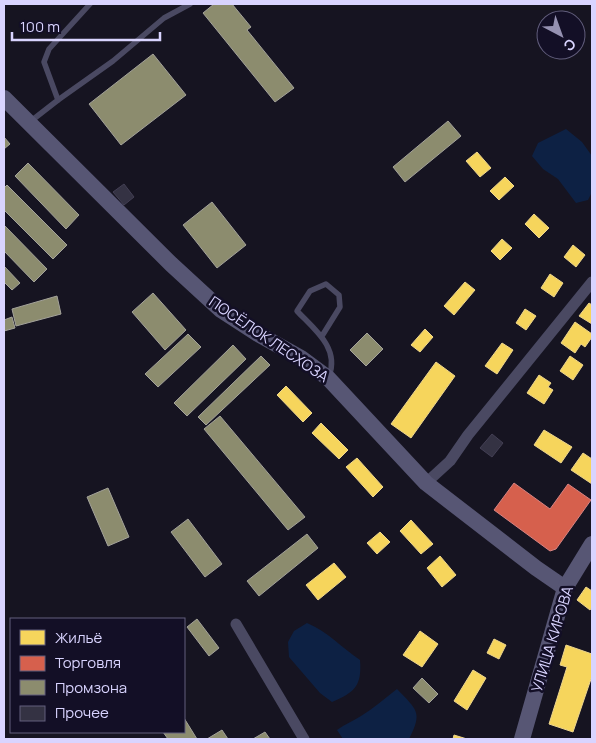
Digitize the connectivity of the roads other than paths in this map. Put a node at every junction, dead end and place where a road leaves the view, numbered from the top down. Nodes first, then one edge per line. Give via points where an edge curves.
1 (90, 4) edge
2 (190, 4) edge
3 (4, 98) edge
4 (58, 100) junction
5 (29, 123) junction
6 (592, 282) edge
7 (322, 336) junction
8 (328, 378) junction
9 (426, 483) junction
10 (592, 544) edge
11 (565, 588) junction
12 (236, 624) dead end
13 (304, 739) edge
14 (522, 739) edge

1 - 4 lane via 49,50 44,62
2 - 4 lane via 164,18 113,61
3 - 5 street, ПОСЁЛОК ЛЕСХОЗА
4 - 5 lane
5 - 8 street, ПОСЁЛОК ЛЕСХОЗА via 221,310
6 - 9 street via 450,461
7 - 7 lane via 297,311 310,291 326,284 339,295 340,307
7 - 8 lane via 333,366
8 - 9 street, ПОСЁЛОК ЛЕСХОЗА
9 - 11 street, ПОСЁЛОК ЛЕСХОЗА
10 - 11 street, УЛИЦА КИРОВА
11 - 14 street, УЛИЦА КИРОВА
12 - 13 street

